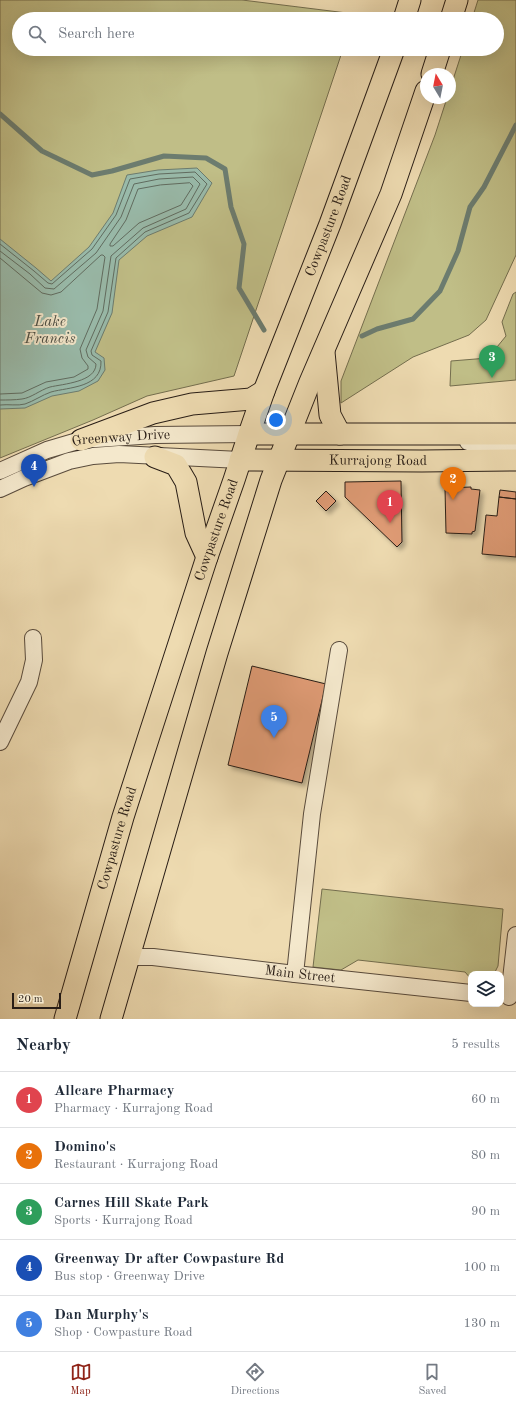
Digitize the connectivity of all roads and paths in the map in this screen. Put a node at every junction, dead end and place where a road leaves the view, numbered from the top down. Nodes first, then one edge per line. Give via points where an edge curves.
1 (410, 0) edge
2 (457, 0) edge
3 (406, 12) edge
4 (453, 12) edge
5 (391, 56) edge
6 (438, 56) edge
7 (434, 68) edge
8 (422, 104) edge
9 (324, 349) junction
10 (264, 391) junction
11 (516, 429) edge
12 (249, 434) junction
13 (288, 434) junction
14 (340, 434) junction
15 (408, 434) junction
16 (482, 434) junction
17 (516, 434) edge
18 (81, 440) junction
19 (516, 446) edge
20 (156, 457) junction
21 (240, 460) junction
22 (278, 460) junction
23 (516, 460) edge
24 (0, 471) edge
25 (0, 489) edge
26 (207, 557) junction
27 (33, 638) dead end
28 (339, 650) dead end
29 (0, 742) edge
30 (516, 935) edge
31 (129, 957) junction
32 (295, 974) junction
33 (468, 993) edge
34 (509, 997) edge
35 (65, 1019) edge
36 (111, 1019) edge

1 - 3 main road
2 - 4 main road
5 - 10 main road, Cowpasture Road via 330,224
6 - 7 main road
8 - 9 main road via 391,194
9 - 13 main road
9 - 14 main road via 330,415
10 - 12 main road, Cowpasture Road
10 - 18 main road via 251,399 192,404 154,413
11 - 16 street
12 - 13 main road, Kurrajong Road
12 - 18 street, Greenway Drive via 155,435
12 - 21 main road, Cowpasture Road
13 - 14 main road, Kurrajong Road
13 - 22 main road
14 - 15 main road, Kurrajong Road
15 - 16 main road, Kurrajong Road
15 - 19 street
16 - 17 main road, Kurrajong Road
18 - 24 street, Greenway Drive via 47,450
20 - 21 street, Greenway Drive
20 - 25 street, Greenway Drive via 119,454 69,461
20 - 26 main road via 176,465 186,482 196,533
21 - 22 main road, Kurrajong Road
21 - 26 main road, Cowpasture Road
22 - 23 main road, Kurrajong Road
22 - 31 main road via 216,653
26 - 35 main road, Cowpasture Road via 123,817
27 - 29 street via 34,660 29,682
28 - 32 street via 327,768 312,814
30 - 34 street
31 - 32 street, Main Street via 153,957
31 - 36 main road
32 - 33 street, Main Street

